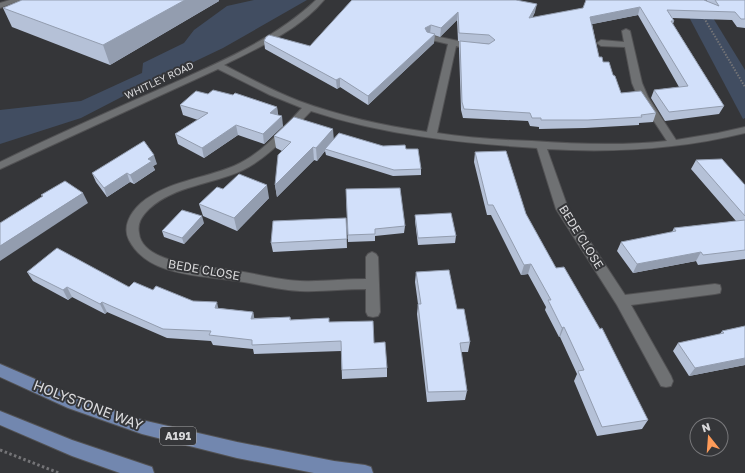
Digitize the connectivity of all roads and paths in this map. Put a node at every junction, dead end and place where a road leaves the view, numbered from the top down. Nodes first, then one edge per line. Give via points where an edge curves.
1 (17, 0) edge
2 (320, 0) edge
3 (0, 6) edge
4 (702, 13) edge
5 (626, 31) dead end
6 (430, 37) edge
7 (601, 43) dead end
8 (452, 44) junction
9 (467, 45) edge
10 (629, 45) junction
11 (217, 65) junction
12 (745, 87) edge
13 (309, 107) junction
14 (745, 130) edge
15 (431, 136) junction
16 (673, 143) junction
17 (541, 146) junction
18 (0, 166) edge
19 (372, 257) dead end
20 (372, 284) junction
21 (715, 289) dead end
22 (622, 301) junction
23 (373, 312) dead end
24 (0, 370) edge
25 (666, 381) dead end
26 (0, 418) edge
27 (0, 450) edge
28 (59, 473) edge
29 (146, 473) edge
30 (365, 473) edge

1 - 3 street
2 - 11 street, WHITLEY ROAD via 300,17 257,45
4 - 12 path
5 - 10 street
6 - 8 street
7 - 10 street
8 - 9 street
8 - 15 street
10 - 16 street via 643,98
11 - 13 street via 286,99
11 - 18 street, WHITLEY ROAD
13 - 15 street via 362,123
13 - 20 street, BEDE CLOSE via 258,158 237,169 176,189 147,204 135,217 132,232 135,244 158,261 187,269 299,286
14 - 16 street
15 - 17 street
16 - 17 street via 604,148
17 - 22 street, BEDE CLOSE via 562,209
19 - 20 street
20 - 23 street
21 - 22 street
22 - 25 street, BEDE CLOSE
24 - 30 main road, HOLYSTONE WAY / A191 via 73,403 142,428 237,450
26 - 29 main road via 45,438
27 - 28 path

